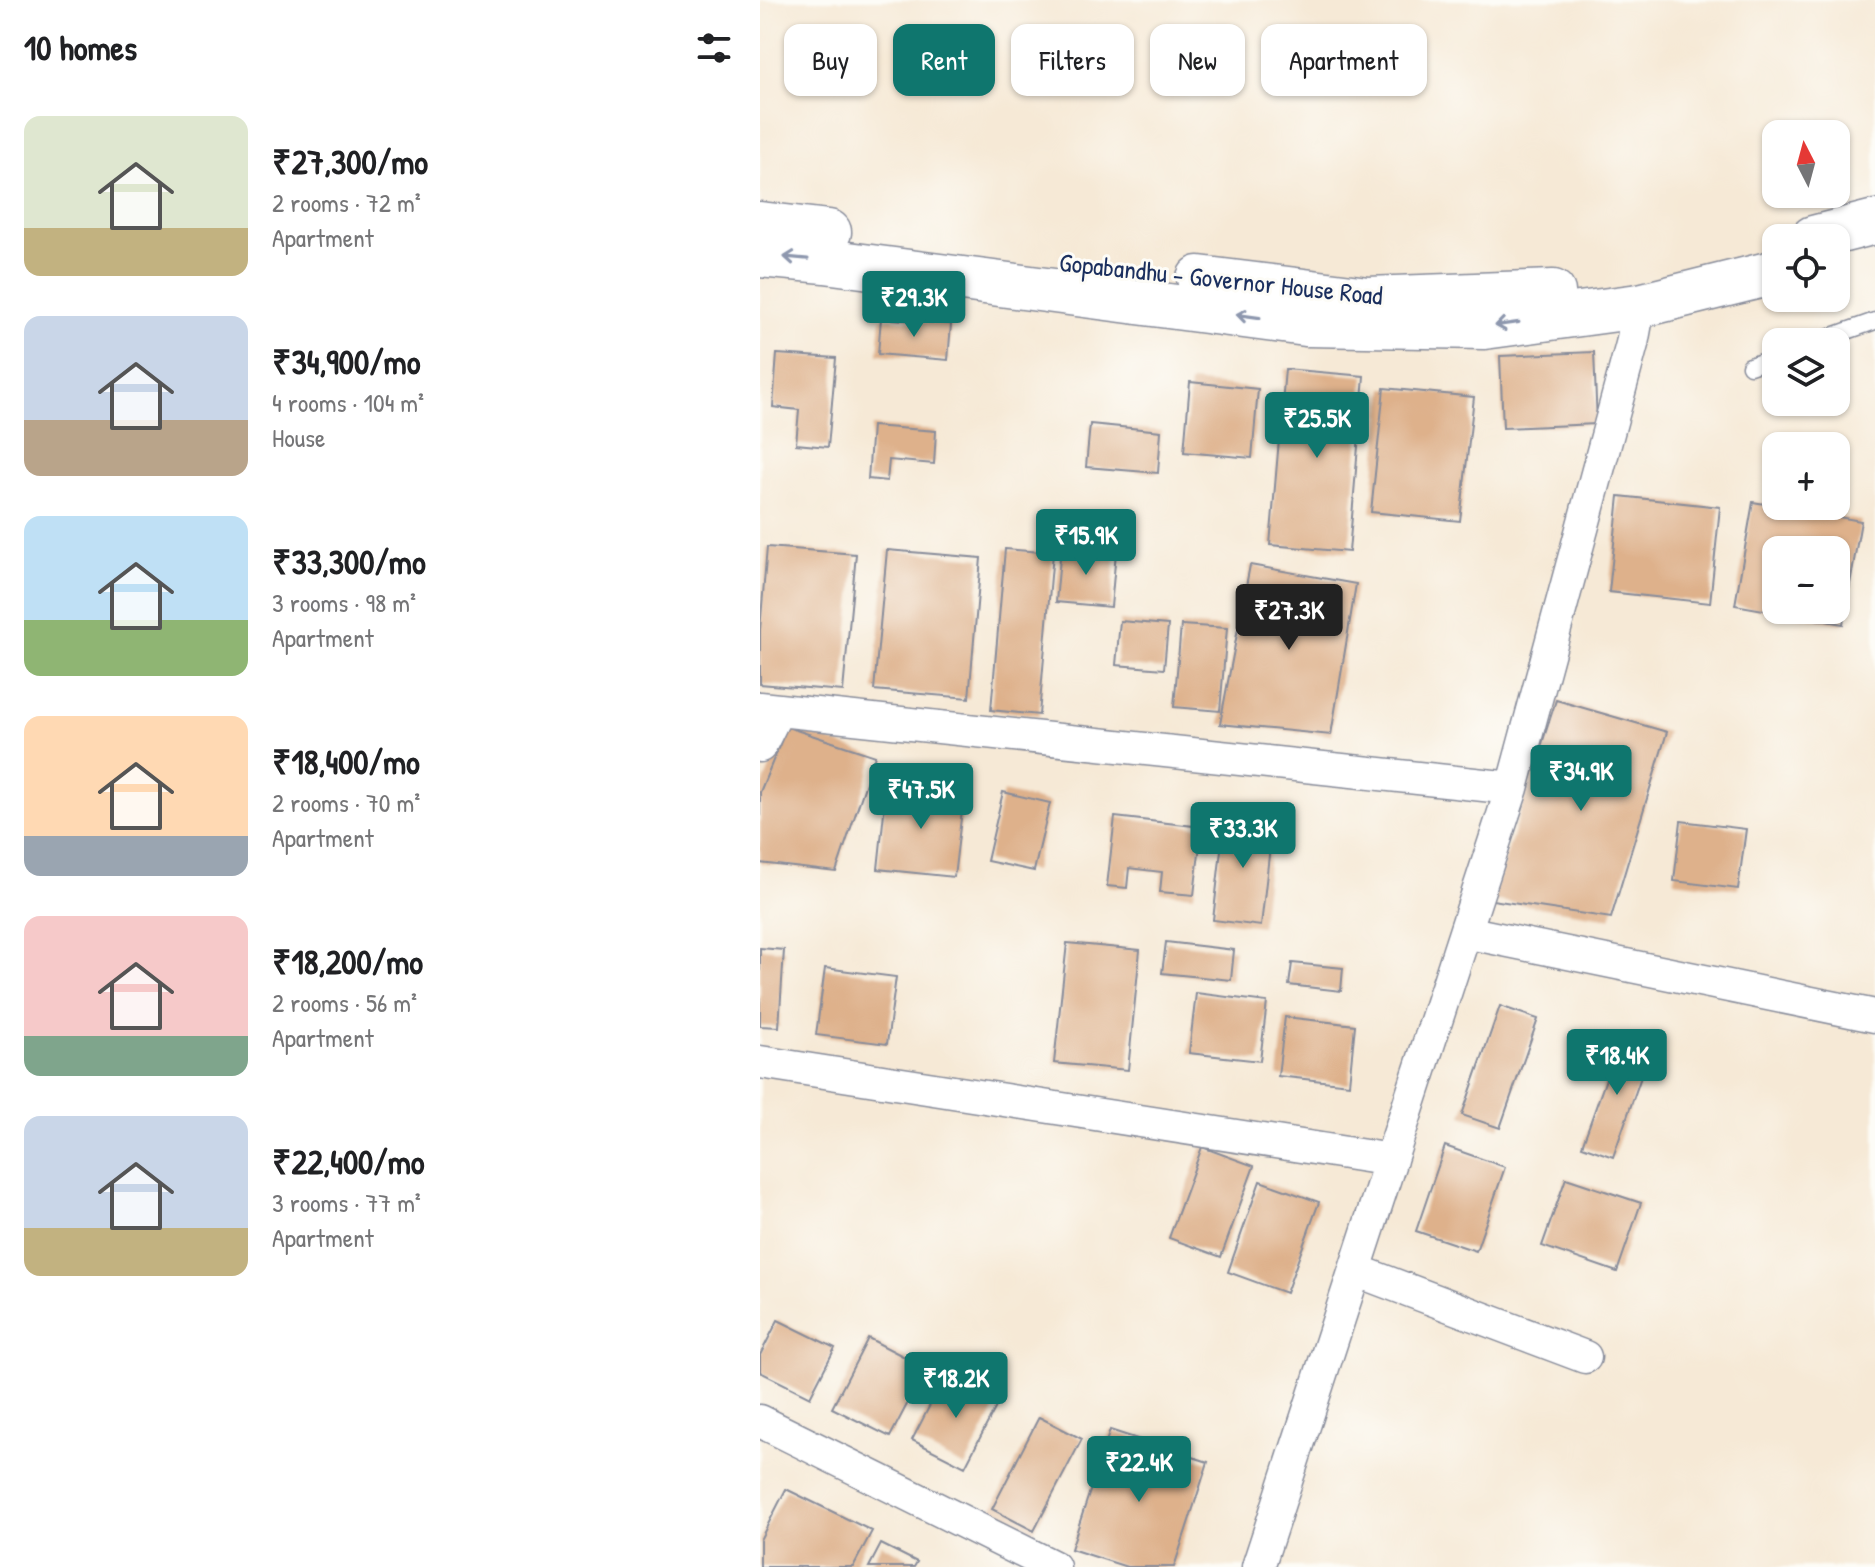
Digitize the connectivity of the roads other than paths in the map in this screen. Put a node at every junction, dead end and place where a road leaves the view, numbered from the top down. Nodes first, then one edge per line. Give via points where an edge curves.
1 (1875, 222) edge
2 (760, 224) edge
3 (1850, 228) edge
4 (1875, 247) edge
5 (1762, 252) edge
6 (1850, 253) edge
7 (760, 255) edge
8 (1762, 275) edge
9 (1639, 306) junction
10 (1875, 321) edge
11 (1850, 330) edge
12 (1762, 362) edge
13 (1750, 366) dead end
14 (769, 709) edge
15 (760, 746) edge
16 (1512, 788) junction
17 (1465, 932) junction
18 (1875, 1016) edge
19 (760, 1062) edge
20 (1391, 1160) junction
21 (1355, 1270) junction
22 (1585, 1357) dead end
23 (760, 1421) edge
24 (1266, 1565) edge
25 (1054, 1567) edge

1 - 3 street
2 - 5 street, Gopabandhu - Governor House Road via 1368,299 1569,291 1657,278
4 - 6 street
9 -> 7 street, Gopabandhu - Governor House Road via 1484,327 1306,324
8 - 9 street, Gopabandhu - Governor House Road
9 - 16 street
10 - 11 lane
12 - 13 lane
14 - 15 street
14 - 16 street
16 - 17 street
17 - 18 street
17 - 20 street
19 - 20 street
20 - 21 street
21 - 22 street
21 - 24 street
23 - 25 street

